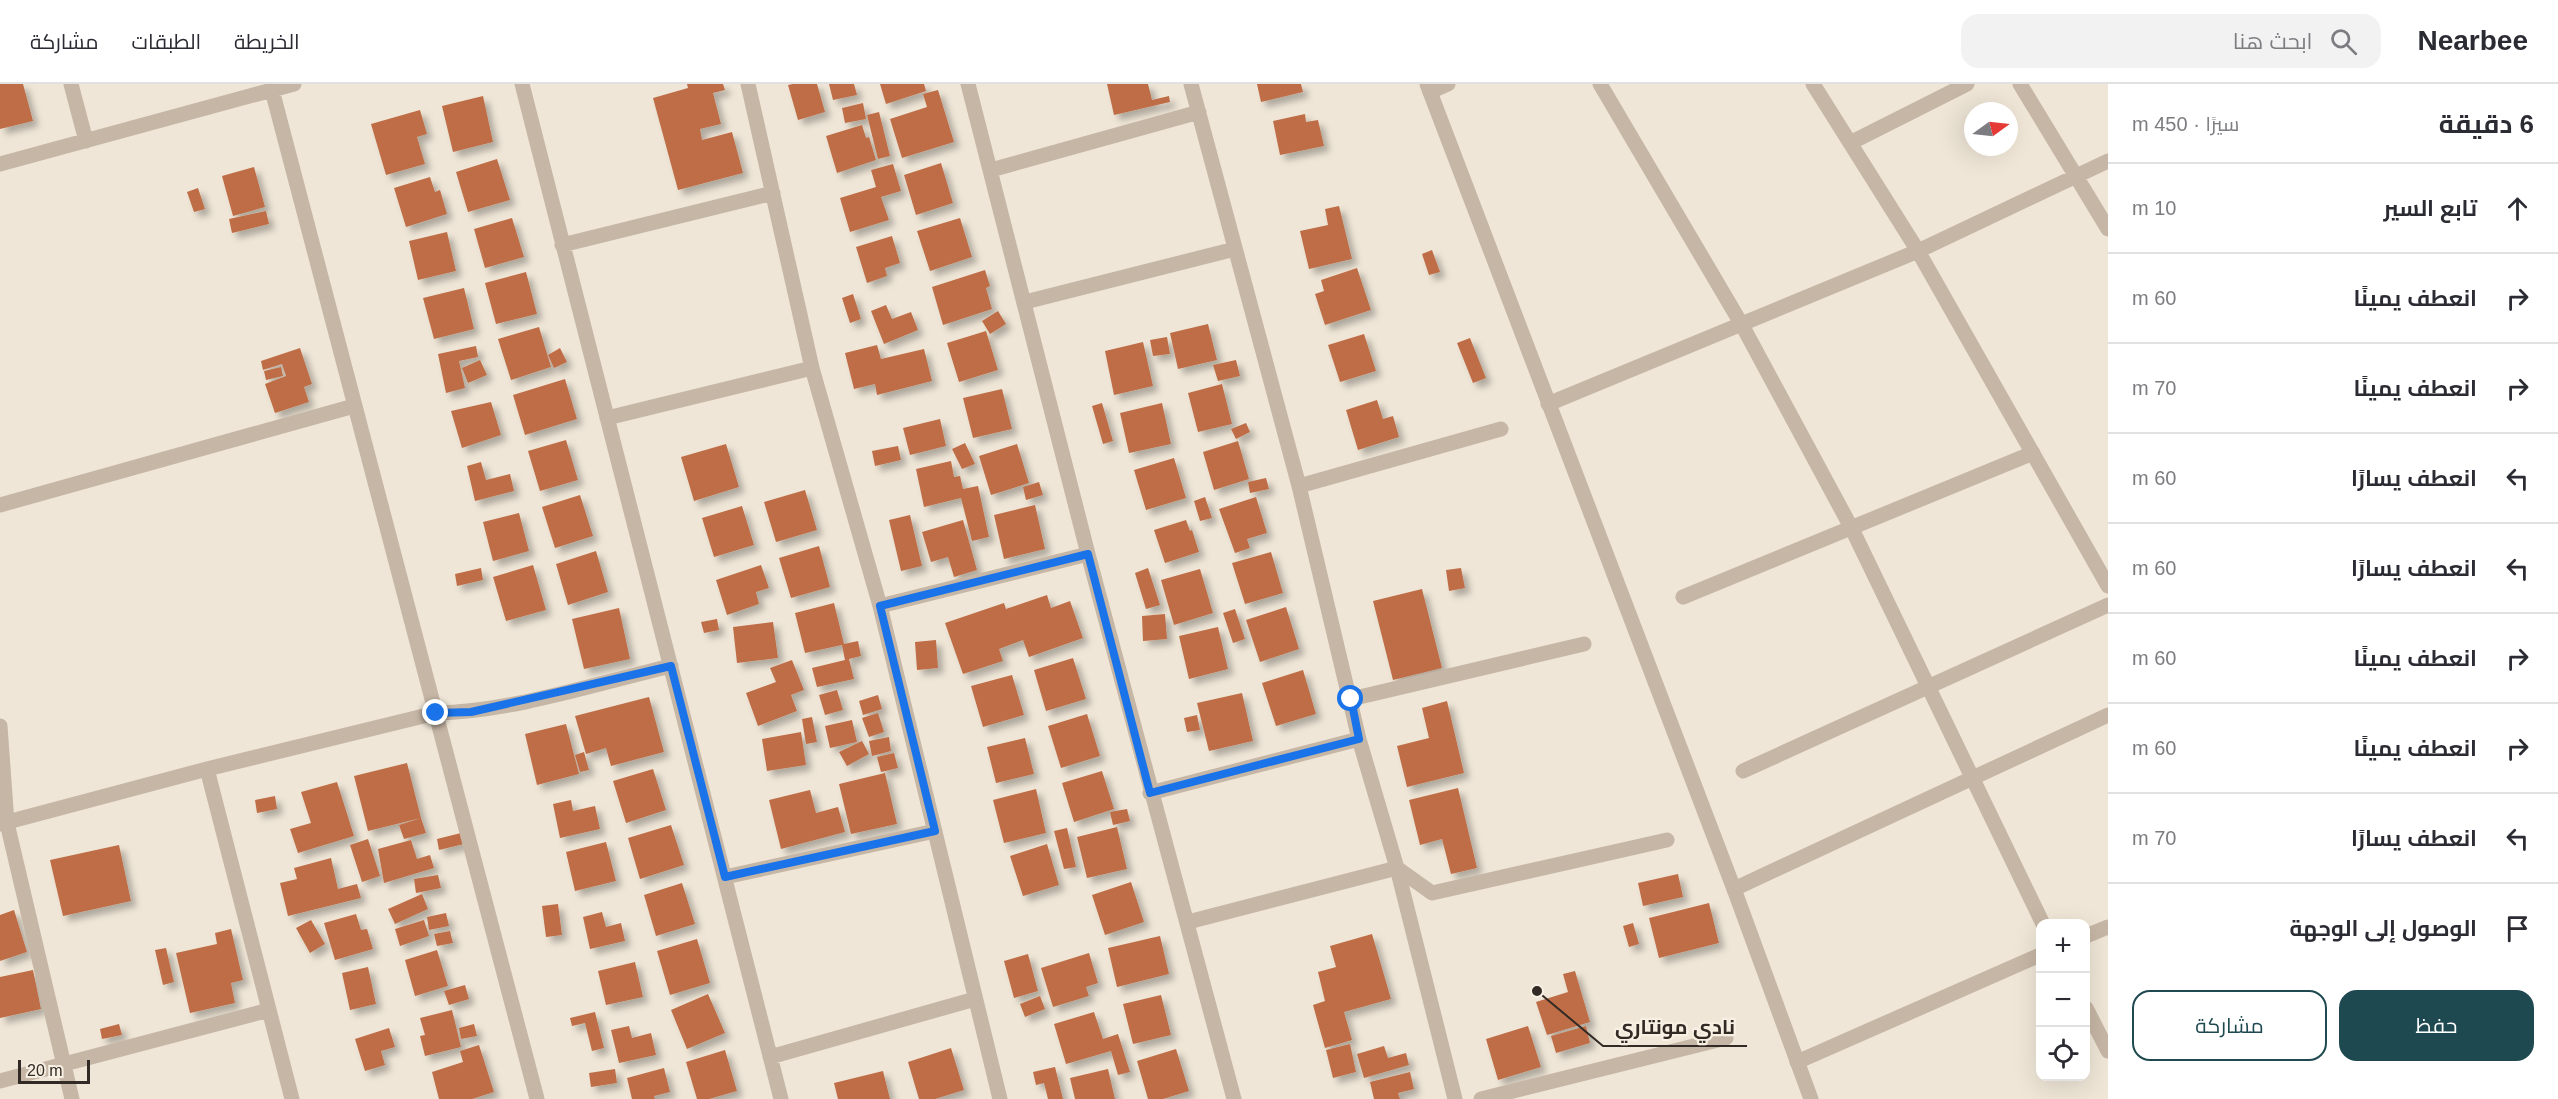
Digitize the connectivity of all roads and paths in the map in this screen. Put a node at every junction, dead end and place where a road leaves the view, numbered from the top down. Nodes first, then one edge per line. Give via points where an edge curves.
1 (71, 84) edge
2 (294, 84) edge
3 (522, 84) edge
4 (748, 84) edge
5 (968, 84) edge
6 (1191, 84) edge
7 (1448, 84) edge
8 (1600, 84) edge
9 (1813, 84) edge
10 (1967, 84) edge
11 (2020, 84) edge
12 (1429, 88) edge
13 (272, 90) junction
14 (1199, 112) junction
15 (86, 141) junction
16 (1850, 143) junction
17 (2108, 160) edge
18 (0, 164) edge
19 (991, 170) junction
20 (2076, 176) junction
21 (773, 193) junction
22 (2108, 229) edge
23 (562, 245) junction
24 (1235, 249) junction
25 (1918, 251) junction
26 (1025, 302) junction
27 (1742, 325) junction
28 (812, 368) junction
29 (1548, 404) junction
30 (354, 406) junction
31 (607, 417) junction
32 (1501, 429) dead end
33 (2033, 453) junction
34 (1299, 486) junction
35 (0, 505) edge
36 (1852, 529) junction
37 (1088, 554) junction
38 (2108, 586) edge
39 (1683, 597) dead end
40 (2108, 605) edge
41 (880, 606) junction
42 (1584, 644) dead end
43 (671, 666) junction
44 (1929, 687) junction
45 (1351, 699) junction
46 (436, 713) junction
47 (2108, 715) edge
48 (0, 726) edge
49 (1359, 739) junction
50 (207, 769) junction
51 (1743, 771) dead end
52 (1973, 779) junction
53 (1150, 793) junction
54 (4, 824) edge
55 (935, 831) junction
56 (1667, 840) dead end
57 (1397, 868) junction
58 (725, 877) junction
59 (1734, 889) junction
60 (2041, 919) edge
61 (1188, 922) junction
62 (2108, 927) edge
63 (2090, 934) edge
64 (2036, 957) edge
65 (975, 999) junction
66 (269, 1010) junction
67 (2090, 1017) edge
68 (1726, 1038) dead end
69 (2108, 1051) edge
70 (770, 1057) junction
71 (1797, 1062) junction
72 (63, 1065) junction
73 (0, 1081) edge
74 (72, 1099) edge
75 (292, 1099) edge
76 (537, 1099) edge
77 (782, 1099) edge
78 (1000, 1099) edge
79 (1233, 1099) edge
80 (1455, 1099) edge
81 (1481, 1099) edge
82 (1811, 1099) edge

1 - 15 street
2 - 13 street
3 - 23 street
4 - 21 street
5 - 19 street
6 - 14 street
7 - 12 street
8 - 27 street
9 - 16 street
10 - 16 street
11 - 20 street
12 - 29 street
13 - 15 street
13 - 30 street
14 - 19 street
14 - 24 street
15 - 18 street
16 - 25 street
17 - 20 street
19 - 26 street
20 - 22 street
20 - 25 street
21 - 23 street
21 - 28 street
23 - 31 street
24 - 26 street
24 - 34 street
25 - 27 street
25 - 33 street
26 - 37 street
27 - 29 street
27 - 36 street
28 - 31 street
28 - 41 street
29 - 59 street
30 - 35 street
30 - 46 street
31 - 43 street
32 - 34 street
33 - 36 street
33 - 38 street
34 - 45 street
36 - 39 street
36 - 44 street
37 - 41 street
37 - 53 street
40 - 44 street
41 - 55 street
42 - 45 street
43 - 46 street via 498,707
43 - 58 street
44 - 51 street
44 - 52 street
45 - 49 street
46 - 50 street
46 - 76 street
47 - 52 street
48 - 54 street
49 - 53 street
49 - 57 street
50 - 54 street
50 - 66 street
52 - 59 street
52 - 60 street
53 - 61 street
54 - 72 street
55 - 58 street
55 - 65 street
56 - 57 street via 1432,893
57 - 61 street
57 - 80 street
58 - 70 street
59 - 71 street
61 - 79 street
62 - 63 street
64 - 71 street
65 - 70 street
65 - 78 street
66 - 72 street
66 - 75 street
67 - 69 street
68 - 81 street
70 - 77 street
71 - 82 street
72 - 73 street
72 - 74 street

